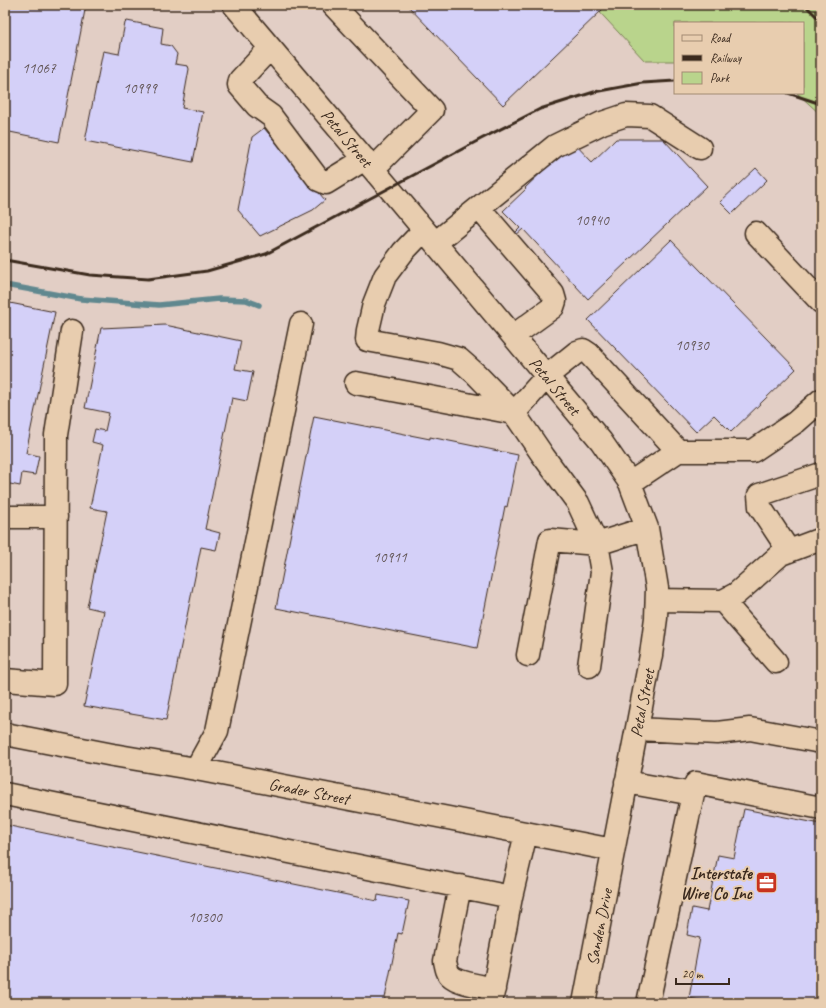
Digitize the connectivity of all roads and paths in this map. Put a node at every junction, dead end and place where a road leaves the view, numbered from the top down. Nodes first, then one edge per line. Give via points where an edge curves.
1 (234, 5) edge
2 (333, 5) edge
3 (270, 48) junction
4 (700, 148) dead end
5 (369, 164) junction
6 (479, 208) junction
7 (756, 234) dead end
8 (430, 236) junction
9 (821, 302) edge
10 (301, 324) dead end
11 (72, 331) dead end
12 (513, 336) junction
13 (547, 376) junction
14 (356, 383) dead end
15 (821, 400) edge
16 (514, 413) junction
17 (678, 451) junction
18 (821, 474) edge
19 (630, 483) junction
20 (5, 517) edge
21 (56, 517) junction
22 (647, 528) junction
23 (821, 539) edge
24 (596, 544) junction
25 (789, 551) junction
26 (657, 600) junction
27 (723, 601) junction
28 (528, 655) dead end
29 (776, 662) dead end
30 (589, 666) dead end
31 (5, 680) edge
32 (637, 729) junction
33 (5, 734) edge
34 (821, 742) edge
35 (196, 770) junction
36 (626, 782) junction
37 (5, 794) edge
38 (693, 794) junction
39 (821, 808) edge
40 (526, 834) junction
41 (613, 850) junction
42 (460, 886) junction
43 (512, 897) junction
44 (493, 996) edge
45 (584, 1003) edge
46 (648, 1003) edge

1 - 3 street, Petal Street
2 - 5 street via 432,110
3 - 5 street, Petal Street
3 - 5 street via 240,80 239,85 257,106 271,116 319,180 326,183
4 - 6 street via 650,116 626,115 602,123 555,146
5 - 8 street, Petal Street
6 - 8 street
6 - 12 street via 553,294 555,301 553,307
7 - 9 street
8 - 12 street, Petal Street
8 - 16 street via 403,252 385,276 374,304 367,340 459,359
10 - 35 street via 217,731
11 - 21 street via 56,435
12 - 13 street, Petal Street
13 - 16 street
13 - 17 street via 583,350
13 - 19 street, Petal Street via 601,441
14 - 16 street
15 - 17 street via 796,422 753,451
16 - 24 street via 578,503
17 - 19 street
18 - 25 street via 759,495 760,507
19 - 22 street, Petal Street
20 - 21 street
21 - 31 street via 55,684
22 - 24 street
22 - 26 street, Petal Street
23 - 25 street
24 - 28 street via 550,540
24 - 30 street via 602,572
25 - 27 street via 781,554 736,594
26 - 27 street
26 - 32 street, Petal Street via 651,655
27 - 29 street
32 - 34 street via 717,733 750,729
32 - 36 street, Petal Street
33 - 35 street, Grader Street
35 - 40 street, Grader Street
36 - 38 street
36 - 41 street, Petal Street
37 - 42 street
38 - 39 street via 696,783
38 - 46 street
40 - 41 street, Grader Street
40 - 43 street
41 - 45 street, Sanden Drive
42 - 43 street
42 - 44 street via 445,961 449,975
43 - 44 street

